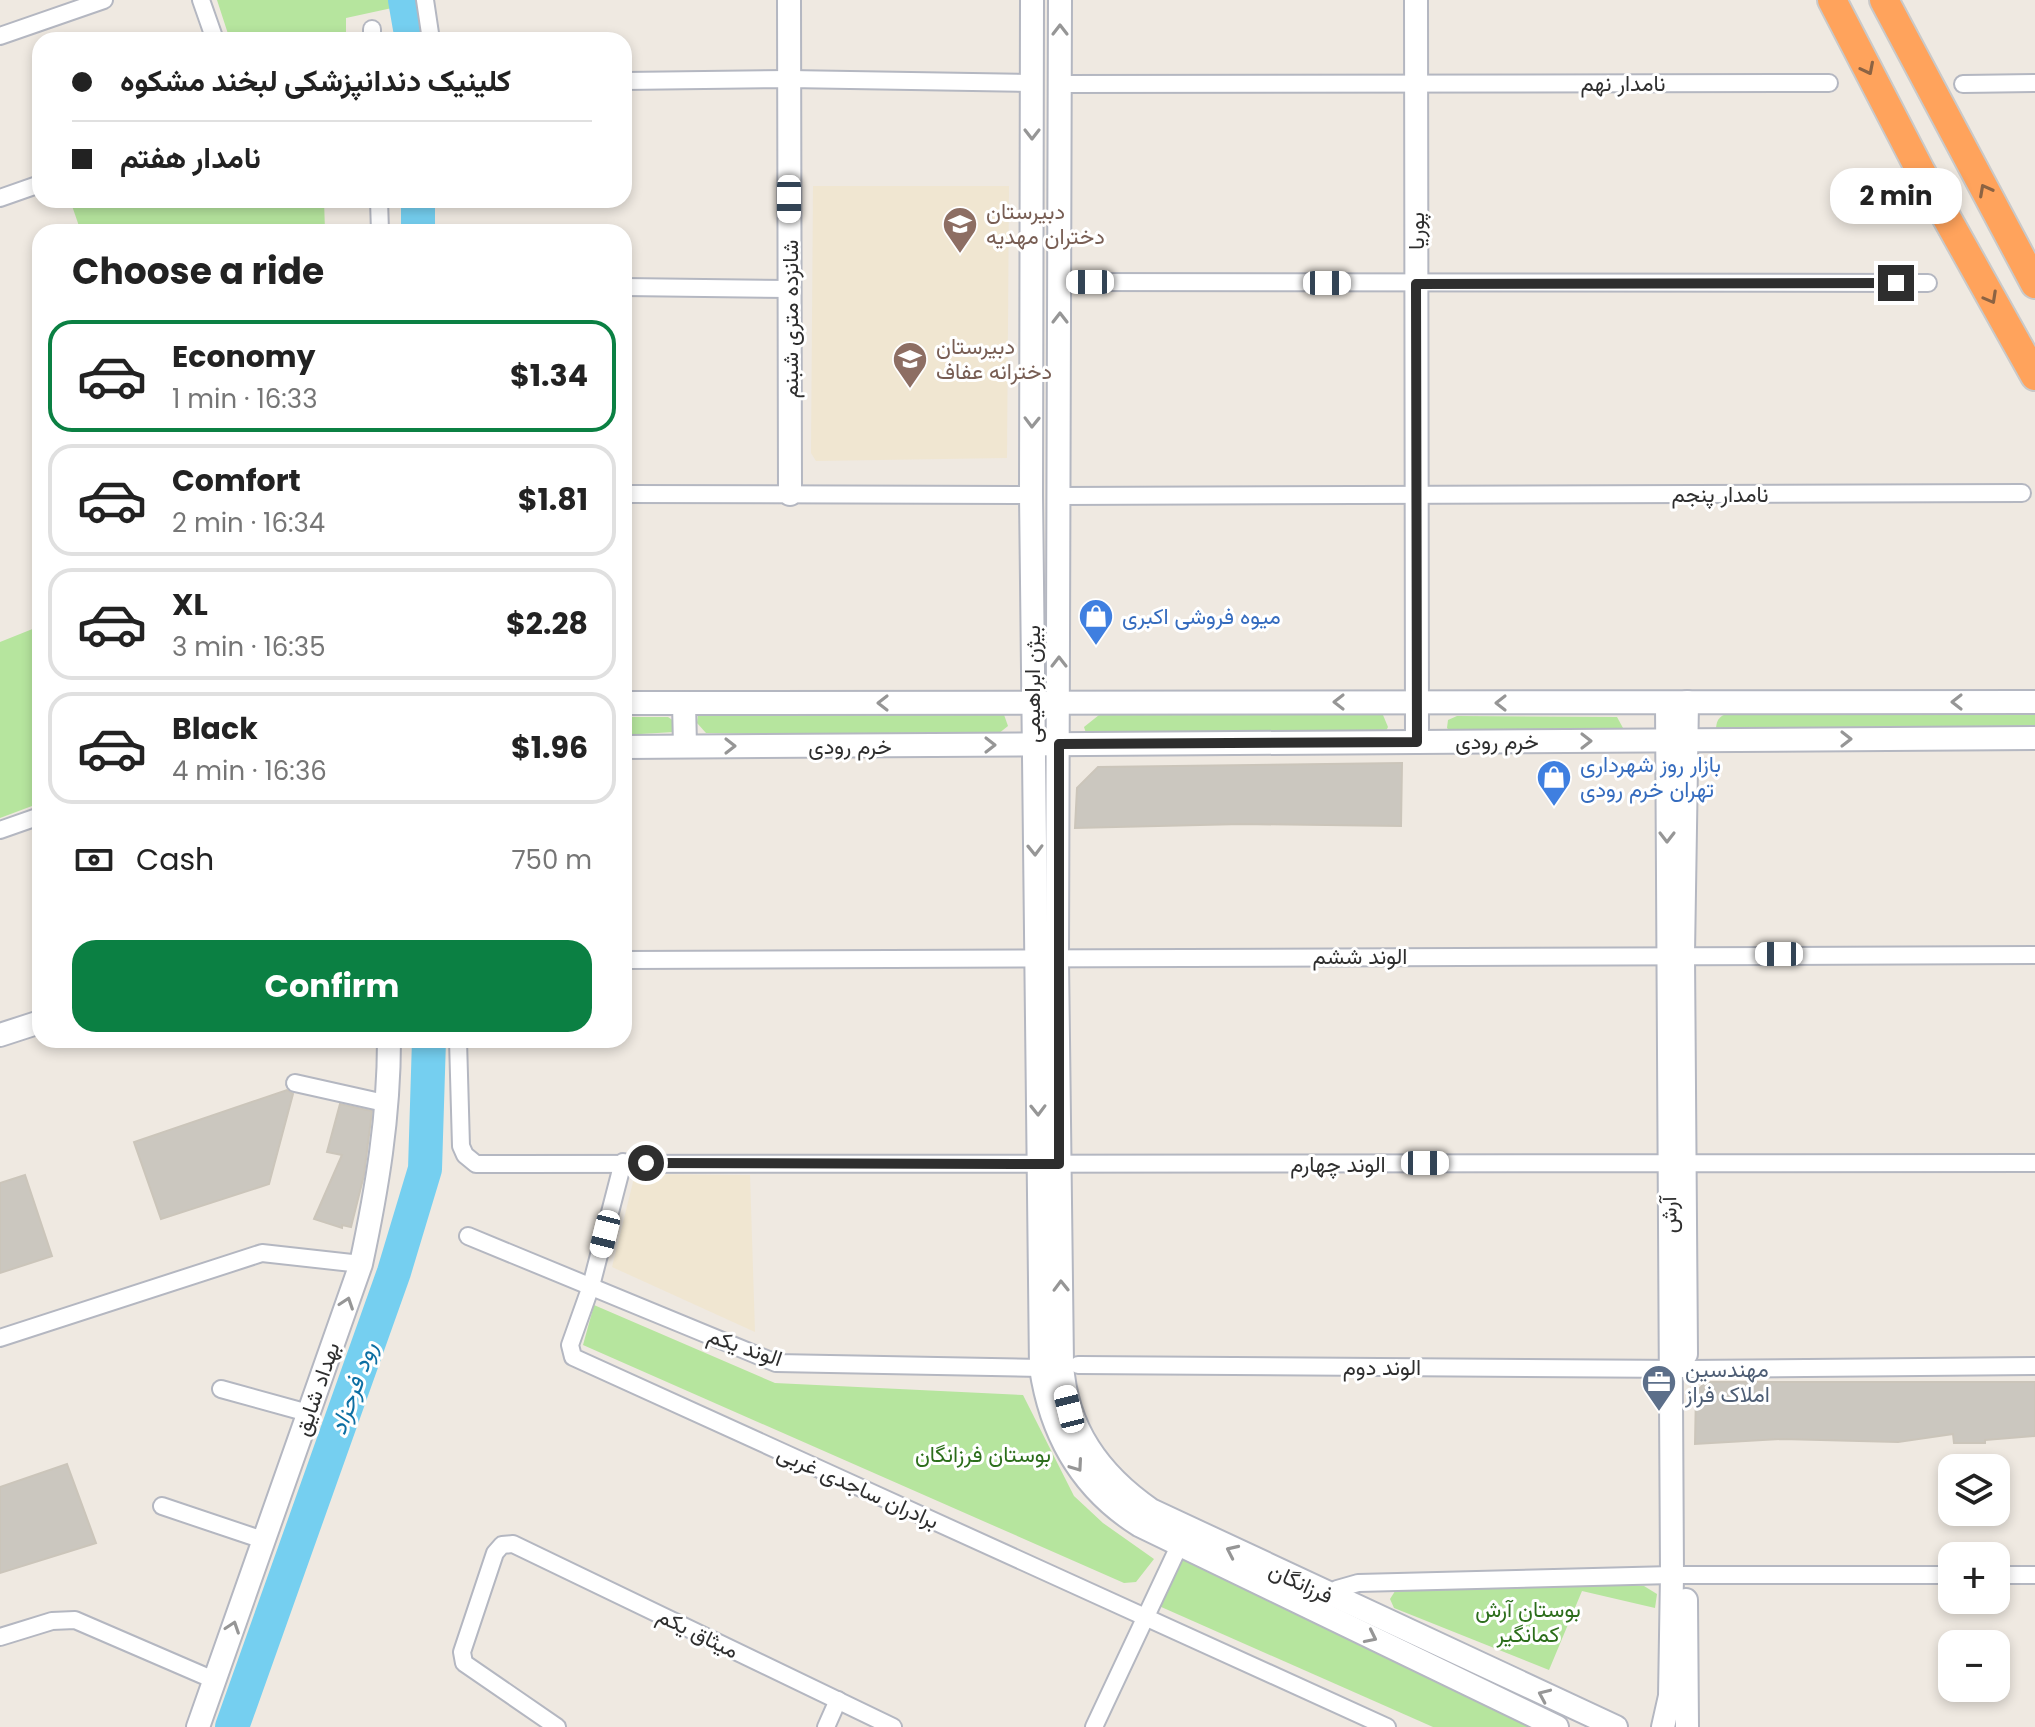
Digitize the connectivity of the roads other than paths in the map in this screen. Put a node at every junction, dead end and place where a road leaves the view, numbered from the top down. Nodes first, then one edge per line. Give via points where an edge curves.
1 (104, 0) edge
2 (201, 0) edge
3 (425, 0) edge
4 (789, 0) edge
5 (1032, 0) edge
6 (1060, 0) edge
7 (1416, 0) edge
8 (1832, 0) edge
9 (1884, 0) edge
10 (212, 32) edge
11 (430, 32) edge
12 (0, 36) edge
13 (789, 79) junction
14 (632, 81) edge
15 (1032, 83) junction
16 (1416, 83) junction
17 (1829, 83) dead end
18 (2035, 83) edge
19 (1060, 84) junction
20 (1963, 84) dead end
21 (32, 187) edge
22 (0, 198) edge
23 (1033, 280) junction
24 (1060, 282) junction
25 (1928, 283) dead end
26 (1416, 284) junction
27 (2035, 284) edge
28 (632, 287) edge
29 (789, 289) junction
30 (2035, 376) edge
31 (2022, 493) dead end
32 (632, 494) edge
33 (790, 494) junction
34 (1417, 494) junction
35 (1031, 495) junction
36 (1059, 496) junction
37 (1059, 702) junction
38 (1417, 702) junction
39 (1677, 702) junction
40 (2035, 702) edge
41 (632, 703) edge
42 (684, 703) junction
43 (1032, 703) junction
44 (2035, 738) edge
45 (1677, 740) junction
46 (1417, 742) junction
47 (1059, 744) junction
48 (1032, 745) junction
49 (685, 746) junction
50 (632, 747) edge
51 (32, 819) edge
52 (0, 830) edge
53 (1675, 954) junction
54 (2035, 955) edge
55 (1047, 959) junction
56 (632, 960) edge
57 (32, 1025) edge
58 (0, 1035) edge
59 (389, 1048) edge
60 (458, 1048) edge
61 (295, 1083) dead end
62 (389, 1104) junction
63 (623, 1162) junction
64 (1677, 1163) junction
65 (2035, 1163) edge
66 (1049, 1164) junction
67 (468, 1236) dead end
68 (361, 1264) junction
69 (591, 1286) junction
70 (0, 1338) edge
71 (1061, 1366) junction
72 (2035, 1366) edge
73 (1678, 1369) junction
74 (221, 1389) dead end
75 (308, 1413) junction
76 (162, 1506) dead end
77 (1183, 1538) junction
78 (263, 1540) junction
79 (1679, 1575) junction
80 (1938, 1575) edge
81 (2010, 1575) edge
82 (2035, 1575) edge
83 (1325, 1604) junction
84 (1144, 1617) junction
85 (0, 1637) edge
86 (214, 1680) junction
87 (838, 1700) junction
88 (198, 1727) edge
89 (556, 1727) edge
90 (826, 1727) edge
91 (893, 1727) edge
92 (1094, 1727) edge
93 (1387, 1727) edge
94 (1557, 1727) edge
95 (1616, 1727) edge
96 (1663, 1727) edge
97 (1687, 1727) edge

1 - 12 street
2 - 10 street
3 - 11 street
4 - 13 street, شانزده متری شبنم
5 - 15 street, بیژن ابراهیمی
19 -> 6 street, بیژن ابراهیمی
7 - 16 street, پوریا
8 -> 30 highway
27 -> 9 highway
13 - 14 street
13 - 15 street
13 - 29 street, شانزده متری شبنم
15 - 19 street
15 -> 23 street, بیژن ابراهیمی
16 - 17 street, نامدار نهم
16 - 19 street, نامدار نهم
16 - 26 street, پوریا
18 - 20 street
19 - 24 street, بیژن ابراهیمی
21 - 22 street
23 - 24 street
23 -> 35 street, بیژن ابراهیمی
24 - 26 street
36 -> 24 street, بیژن ابراهیمی
25 - 26 street
26 - 34 street, پوریا
28 - 29 street
29 - 33 street, شانزده متری شبنم
31 - 34 street, نامدار پنجم
32 - 33 street
33 - 35 street
34 - 36 street, نامدار پنجم
34 - 38 street, پوریا
35 - 36 street
35 - 43 street, بیژن ابراهیمی
37 -> 36 street, بیژن ابراهیمی
38 -> 37 street, خرم رودی
37 - 43 street, خرم رودی
37 - 47 street, بیژن ابراهیمی
39 -> 38 street, خرم رودی
38 - 46 street, پوریا
40 -> 39 street, خرم رودی
39 - 45 street, آرش
41 - 42 street, خرم رودی
43 -> 42 street, خرم رودی
42 - 49 street
43 - 48 street, بیژن ابراهیمی
45 -> 44 street, خرم رودی
46 -> 45 street, خرم رودی
45 - 53 street, آرش
46 - 47 street, خرم رودی
47 - 48 street, خرم رودی
47 - 55 street, بیژن ابراهیمی
49 -> 48 street, خرم رودی
48 -> 55 street, بیژن ابراهیمی
49 - 50 street, خرم رودی
51 - 52 street
53 - 54 street, الوند ششم
53 - 55 street, الوند ششم
53 - 64 street, آرش
55 - 56 street, الوند ششم
55 - 66 street, بیژن ابراهیمی
57 - 58 street
59 - 62 street, بهداد شایق
60 - 63 street, الوند چهارم via 461,1146 476,1164
61 - 62 street
62 - 68 street, بهداد شایق
63 - 66 street, الوند چهارم
63 - 69 street
64 - 65 street, الوند چهارم
64 - 66 street, الوند چهارم
64 - 73 street, آرش
66 - 71 street, بیژن ابراهیمی
67 - 69 street, الوند یکم
68 - 70 street via 262,1253
75 -> 68 street, بهداد شایق
69 - 71 street, الوند یکم via 776,1363
69 - 84 street, برادران ساجدی غربی via 570,1345 573,1357
71 - 73 street, الوند دوم
71 - 77 street, فرزانگان via 1073,1420 1091,1454 1131,1496
72 - 73 street, الوند دوم
73 - 79 street, آرش
74 - 75 street
75 - 78 street, بهداد شایق
76 - 78 street
77 - 83 street, فرزانگان
77 - 84 street
86 -> 78 street, بهداد شایق
79 - 80 street
79 - 83 street via 1358,1583 1337,1589
79 - 96 street, آرش
79 - 97 street, آرش
81 - 82 street
83 -> 94 street, فرزانگان
95 -> 83 street, فرزانگان
84 - 92 street
84 - 93 street, برادران ساجدی غربی
85 - 86 street via 52,1621 75,1620
86 - 88 street, بهداد شایق
87 - 89 street, میثاق یکم via 513,1544 502,1545 462,1652 464,1663
87 - 90 street
87 - 91 street, میثاق یکم

